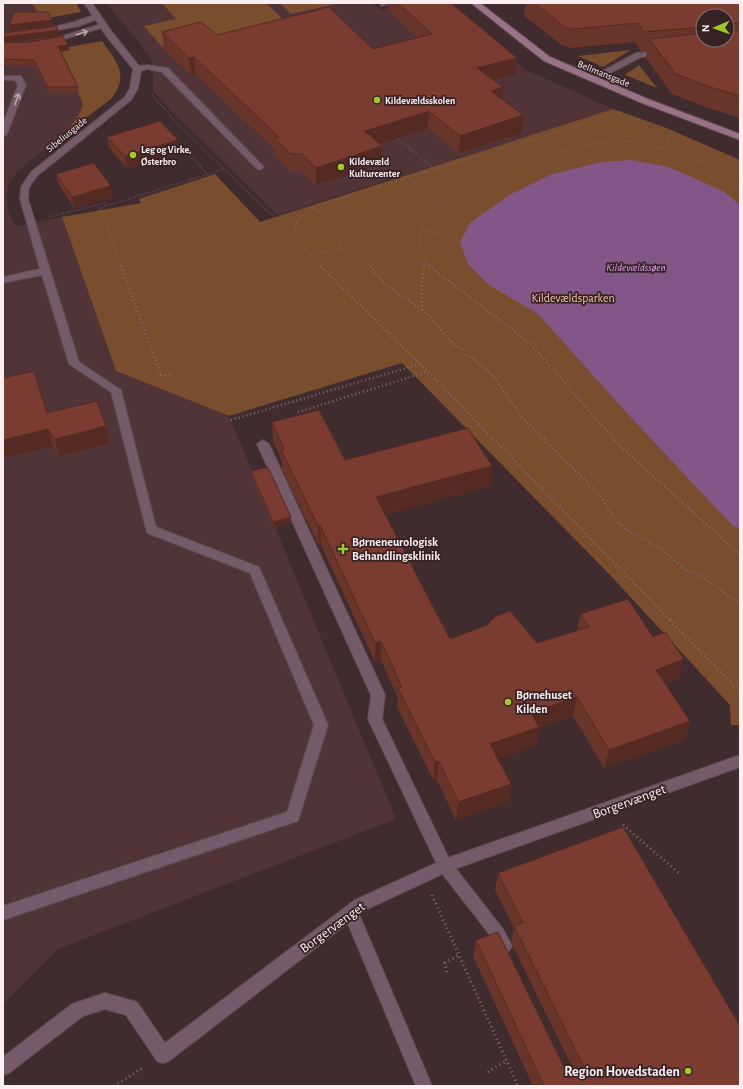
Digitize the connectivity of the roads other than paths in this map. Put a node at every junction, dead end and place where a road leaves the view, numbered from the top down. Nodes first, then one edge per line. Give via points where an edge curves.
1 (88, 3) edge
2 (475, 3) edge
3 (96, 16) junction
4 (104, 26) junction
5 (36, 32) edge
6 (41, 43) edge
7 (670, 52) edge
8 (137, 69) junction
9 (3, 78) edge
10 (592, 79) junction
11 (3, 134) edge
12 (740, 137) edge
13 (260, 167) dead end
14 (45, 271) junction
15 (3, 280) edge
16 (263, 444) dead end
17 (740, 761) edge
18 (445, 866) junction
19 (351, 912) junction
20 (3, 913) edge
21 (512, 961) edge
22 (3, 1067) edge
23 (424, 1086) edge

1 - 3 street
2 - 10 street, Bellmansgade via 547,59
3 - 4 street
3 - 5 street via 76,24
6 -> 4 street
4 - 8 street
7 - 10 street via 639,55
8 - 13 street via 147,67 165,70
8 - 14 street, Sibeliusgade via 134,88 128,98 34,174 25,187 24,199
11 -> 9 street via 22,85 18,78
10 - 12 street, Bellmansgade
14 - 15 street
14 - 20 street, Sibeliusgade via 74,364 116,390 151,530 255,570 321,725 293,816
16 - 18 street via 378,695 375,719
17 - 18 street, Borgervænget
18 - 19 street, Borgervænget via 360,905
18 - 21 street via 498,934
19 - 22 street, Borgervænget via 164,1055 131,1008 105,1001 78,1010
19 - 23 street

